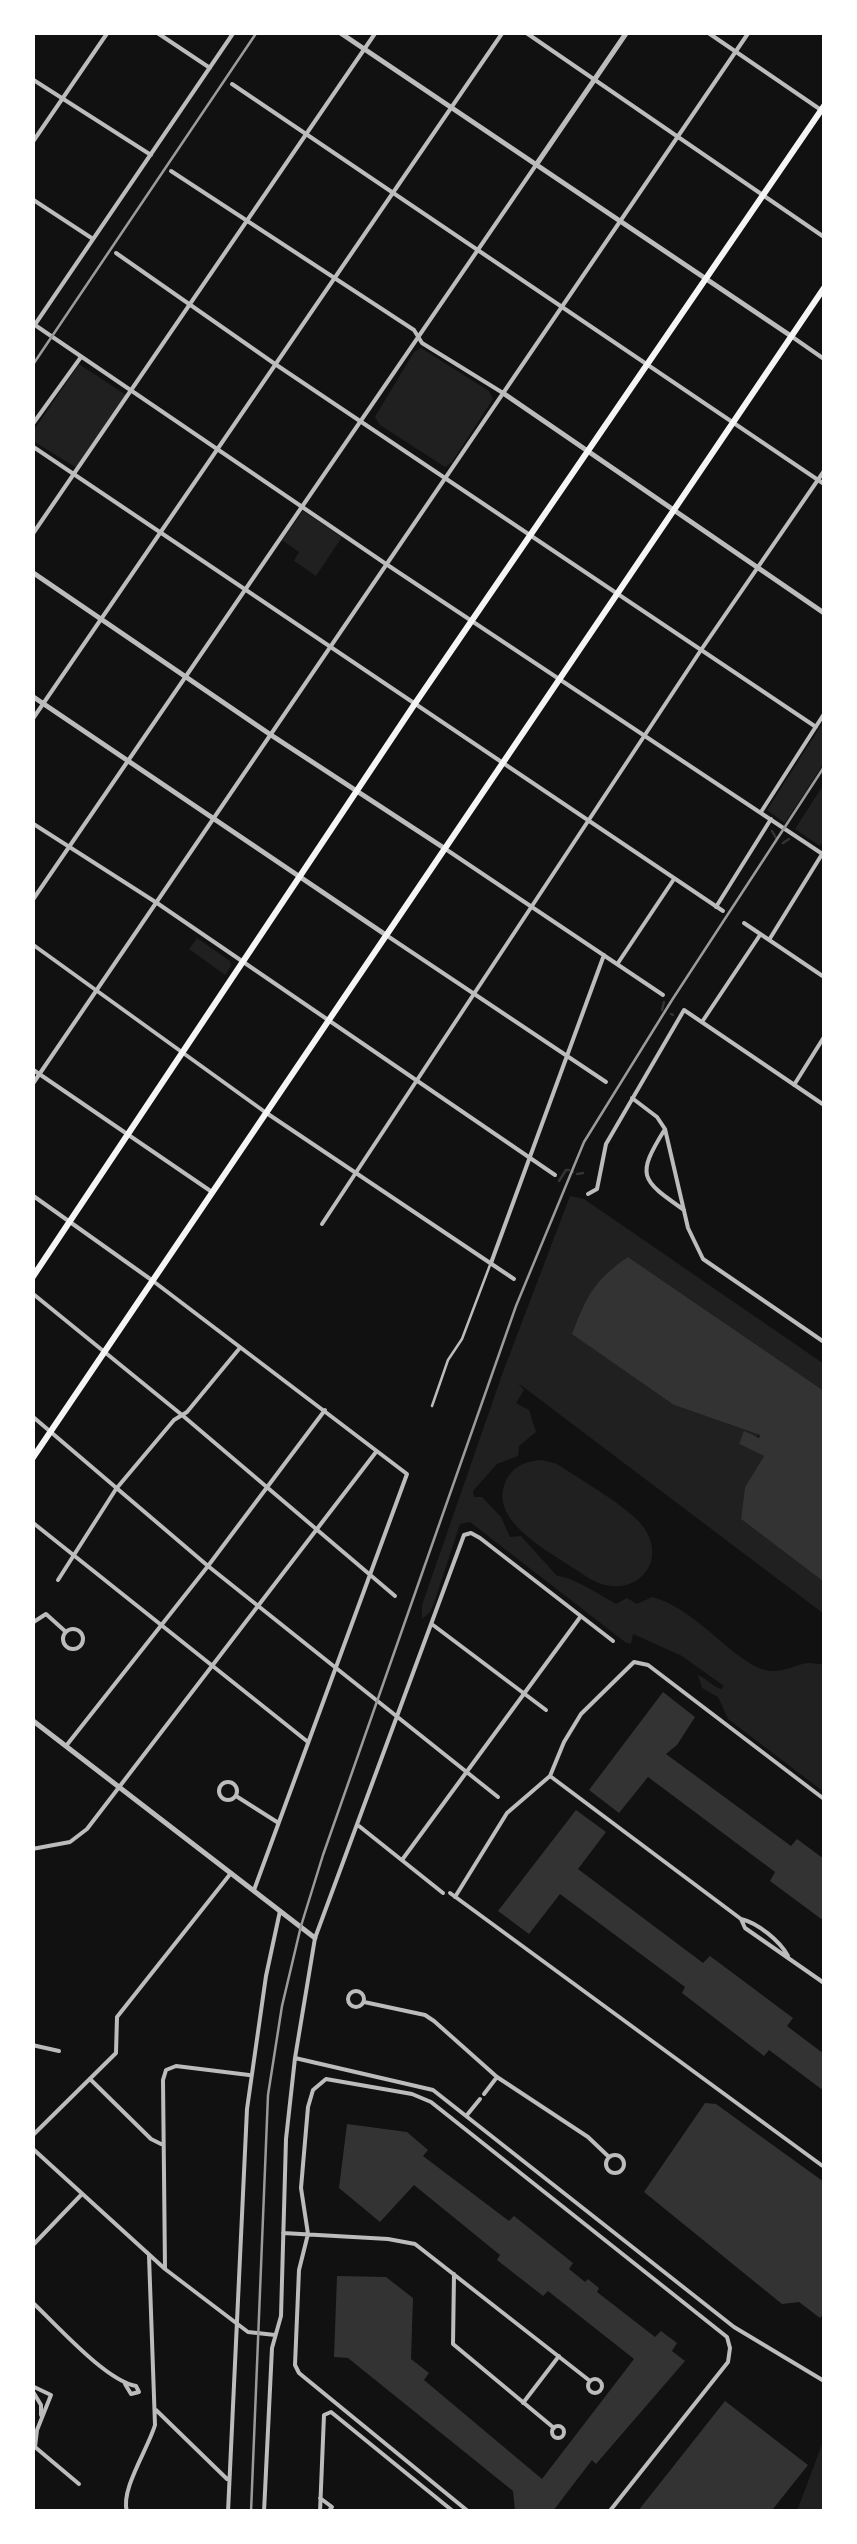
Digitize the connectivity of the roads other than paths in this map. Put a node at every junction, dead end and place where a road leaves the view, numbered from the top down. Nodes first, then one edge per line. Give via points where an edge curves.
1 (108, 32) edge
2 (156, 32) edge
3 (234, 32) edge
4 (339, 32) edge
5 (376, 32) edge
6 (502, 32) edge
7 (525, 32) edge
8 (627, 32) edge
9 (707, 32) edge
10 (749, 32) edge
11 (364, 49) junction
12 (735, 52) junction
13 (210, 68) junction
14 (32, 79) edge
15 (594, 80) junction
16 (232, 84) dead end
17 (62, 99) junction
18 (450, 108) junction
19 (824, 110) edge
20 (306, 134) junction
21 (676, 135) junction
22 (32, 143) edge
23 (151, 155) junction
24 (536, 165) junction
25 (172, 171) dead end
26 (392, 192) junction
27 (763, 194) junction
28 (32, 198) edge
29 (247, 220) junction
30 (619, 221) junction
31 (824, 236) edge
32 (93, 239) junction
33 (477, 250) junction
34 (116, 252) dead end
35 (334, 278) junction
36 (706, 280) junction
37 (824, 288) edge
38 (189, 306) junction
39 (561, 307) junction
40 (33, 327) edge
41 (418, 336) junction
42 (791, 336) junction
43 (80, 357) junction
44 (824, 359) edge
45 (275, 364) junction
46 (648, 365) junction
47 (133, 392) junction
48 (503, 393) junction
49 (362, 422) junction
50 (734, 424) junction
51 (32, 425) edge
52 (32, 446) edge
53 (217, 450) junction
54 (590, 452) junction
55 (824, 472) edge
56 (76, 474) junction
57 (446, 478) junction
58 (818, 480) junction
59 (824, 484) edge
60 (302, 505) junction
61 (675, 510) junction
62 (160, 532) junction
63 (32, 535) edge
64 (532, 535) junction
65 (386, 564) junction
66 (757, 567) junction
67 (32, 572) edge
68 (245, 590) junction
69 (618, 594) junction
70 (824, 613) edge
71 (102, 618) junction
72 (472, 620) junction
73 (331, 648) junction
74 (701, 650) junction
75 (187, 678) junction
76 (560, 678) junction
77 (32, 696) edge
78 (44, 704) junction
79 (414, 705) junction
80 (824, 714) edge
81 (32, 720) edge
82 (816, 726) junction
83 (270, 735) junction
84 (644, 736) junction
85 (129, 761) junction
86 (502, 764) junction
87 (358, 790) junction
88 (761, 812) junction
89 (214, 819) junction
90 (772, 819) junction
91 (588, 822) junction
92 (32, 823) edge
93 (69, 847) junction
94 (444, 848) junction
95 (824, 854) edge
96 (300, 877) junction
97 (674, 879) junction
98 (32, 901) edge
99 (157, 904) junction
100 (532, 907) junction
101 (716, 907) junction
102 (724, 912) dead end
103 (744, 922) dead end
104 (760, 934) junction
105 (386, 935) junction
106 (769, 940) junction
107 (32, 944) edge
108 (604, 955) junction
109 (243, 962) junction
110 (618, 964) junction
111 (824, 977) edge
112 (98, 990) junction
113 (473, 992) junction
114 (663, 995) dead end
115 (328, 1020) junction
116 (702, 1022) junction
117 (824, 1037) edge
118 (181, 1050) junction
119 (566, 1055) junction
120 (32, 1068) edge
121 (40, 1074) junction
122 (416, 1080) junction
123 (606, 1082) dead end
124 (32, 1084) edge
125 (794, 1085) junction
126 (632, 1098) junction
127 (824, 1105) edge
128 (266, 1112) junction
129 (666, 1129) junction
130 (128, 1135) junction
131 (530, 1158) junction
132 (356, 1171) junction
133 (554, 1175) dead end
134 (212, 1192) junction
135 (588, 1194) dead end
136 (32, 1195) edge
137 (684, 1210) junction
138 (71, 1222) junction
139 (322, 1224) dead end
140 (491, 1263) junction
141 (32, 1278) edge
142 (514, 1279) dead end
143 (152, 1281) junction
144 (32, 1293) edge
145 (824, 1342) edge
146 (241, 1347) junction
147 (104, 1351) junction
148 (432, 1406) dead end
149 (325, 1410) junction
150 (182, 1414) junction
151 (32, 1416) edge
152 (51, 1430) junction
153 (377, 1450) junction
154 (32, 1459) edge
155 (266, 1488) junction
156 (116, 1489) junction
157 (32, 1522) edge
158 (316, 1528) junction
159 (74, 1556) junction
160 (208, 1566) junction
161 (371, 1575) junction
162 (58, 1580) dead end
163 (395, 1596) dead end
164 (257, 1605) junction
165 (581, 1616) junction
166 (32, 1623) edge
167 (432, 1625) junction
168 (161, 1626) junction
169 (66, 1632) dead end
170 (614, 1641) dead end
171 (211, 1664) junction
172 (338, 1667) junction
173 (523, 1692) junction
174 (546, 1710) dead end
175 (397, 1718) junction
176 (32, 1720) edge
177 (308, 1742) junction
178 (66, 1746) junction
179 (466, 1772) junction
180 (550, 1776) junction
181 (119, 1789) junction
182 (236, 1796) dead end
183 (498, 1797) dead end
184 (824, 1799) edge
185 (277, 1822) junction
186 (358, 1826) junction
187 (32, 1849) edge
188 (402, 1860) junction
189 (231, 1873) junction
190 (254, 1890) junction
191 (450, 1894) junction
192 (280, 1910) junction
193 (315, 1938) junction
194 (824, 1982) edge
195 (364, 2002) dead end
196 (32, 2045) edge
197 (58, 2051) dead end
198 (294, 2058) junction
199 (250, 2076) junction
200 (497, 2077) junction
201 (91, 2080) junction
202 (466, 2115) junction
203 (32, 2136) edge
204 (163, 2146) junction
205 (32, 2148) edge
206 (609, 2157) dead end
207 (824, 2166) edge
208 (80, 2195) junction
209 (283, 2233) junction
210 (308, 2234) junction
211 (32, 2246) edge
212 (149, 2256) junction
213 (166, 2269) junction
214 (454, 2274) junction
215 (32, 2302) edge
216 (238, 2324) junction
217 (275, 2335) junction
218 (559, 2356) junction
219 (590, 2381) dead end
220 (824, 2381) edge
221 (125, 2384) dead end
222 (32, 2388) edge
223 (523, 2403) junction
224 (156, 2410) junction
225 (42, 2416) junction
226 (554, 2428) dead end
227 (227, 2479) junction
228 (79, 2484) dead end
229 (320, 2498) junction
230 (126, 2508) edge
231 (332, 2510) edge
232 (228, 2512) edge
233 (264, 2512) edge
234 (320, 2512) edge
235 (454, 2512) edge
236 (468, 2512) edge
237 (609, 2512) edge

1 - 17 street
2 - 13 street
3 - 13 street
4 - 11 street
5 - 11 street
6 - 18 street
7 - 15 street
8 - 15 street
9 - 12 street
10 - 12 street
11 - 18 street
11 - 20 street
12 - 19 street
12 - 21 street
13 - 23 street
14 - 17 street
15 - 21 street
15 - 24 street
16 - 20 street
17 - 22 street
17 - 23 street
18 - 24 street
18 - 26 street
19 - 27 main road
20 - 26 street
20 - 29 street
21 - 27 street
21 - 30 street
23 - 32 street
24 - 30 street
24 - 33 street
25 - 29 street
26 - 33 street
26 - 35 street
27 - 31 street
27 - 36 main road
28 - 32 street
29 - 35 street
29 - 38 street
30 - 36 street
30 - 39 street
32 - 40 street
33 - 39 street
33 - 41 street
34 - 38 street
35 - 41 street
35 - 45 street
36 - 42 street
36 - 46 main road
37 - 42 main road
38 - 45 street
38 - 47 street
39 - 46 street
39 - 48 street
40 - 43 street
41 - 48 street
41 - 49 street
42 - 44 street
42 - 50 main road
43 - 47 street
43 - 51 street
45 - 49 street
45 - 53 street
46 - 50 street
46 - 54 main road
47 - 53 street
47 - 56 street
48 - 54 street
48 - 57 street
49 - 57 street
49 - 60 street
50 - 58 street
50 - 61 main road
52 - 56 street
53 - 60 street
53 - 62 street
54 - 61 street
54 - 64 main road
55 - 58 street
56 - 62 street
56 - 63 street
57 - 64 street
57 - 65 street
58 - 59 street
58 - 66 street
60 - 65 street
60 - 68 street
61 - 66 street
61 - 69 main road
62 - 68 street
62 - 71 street
64 - 69 street
64 - 72 main road
65 - 72 street
65 - 73 street
66 - 70 street
66 - 74 street
67 - 71 street
68 - 73 street
68 - 75 street
69 - 74 street
69 - 76 main road
71 - 75 street
71 - 78 street
72 - 76 street
72 - 79 main road
73 - 79 street
73 - 83 street
74 - 82 street
74 - 84 street
75 - 83 street
75 - 85 street
76 - 84 street
76 - 86 main road
77 - 78 street
78 - 81 street
78 - 85 street
79 - 86 street
79 - 87 main road
80 - 82 street
82 - 88 street
83 - 87 street
83 - 89 street
84 - 88 street
84 - 91 street
85 - 89 street
85 - 93 street
86 - 91 street
86 - 94 main road
87 - 94 street
87 - 96 main road
88 - 90 street
89 - 96 street
89 - 99 street
90 - 95 street
90 - 101 street
91 - 97 street
91 - 100 street
92 - 93 street
93 - 98 street
93 - 99 street
94 - 100 street
94 - 105 main road
95 - 106 street
96 - 105 street
96 - 109 main road
97 - 101 street
97 - 110 street
99 - 109 street
99 - 112 street
100 - 108 street
100 - 113 street
101 - 102 street
103 - 104 street
104 - 106 street
104 - 116 street
105 - 113 street
105 - 115 main road
106 - 111 street
107 - 112 street
108 - 110 street
108 - 119 street
109 - 115 street
109 - 118 main road
110 - 114 street
112 - 118 street
112 - 121 street
113 - 119 street
113 - 122 street
115 - 122 street
115 - 128 main road
116 - 125 street
116 - 126 street via 684,1010
117 - 125 street
118 - 128 street
118 - 130 main road
119 - 123 street
119 - 131 street
120 - 121 street
121 - 124 street
121 - 130 street
122 - 131 street
122 - 132 street
125 - 127 street
126 - 129 street
126 - 135 street via 606,1144 597,1189
128 - 132 street
128 - 134 main road
129 - 137 street
129 - 137 street via 646,1161 645,1177
130 - 134 street
130 - 138 main road
131 - 133 street
131 - 140 street
132 - 139 street
132 - 140 street
134 - 143 main road
136 - 138 street
137 - 145 street via 709,1264
138 - 141 main road
138 - 143 street
140 - 142 street
140 - 148 lane
143 - 146 street
143 - 147 main road
144 - 147 street
146 - 149 street
146 - 150 street
147 - 150 street
147 - 152 main road
149 - 153 street
149 - 155 street
150 - 155 street
150 - 156 street
151 - 152 street
152 - 154 main road
152 - 156 street
153 - 158 street
153 - 161 street via 407,1474
155 - 158 street
155 - 160 street
156 - 159 street
156 - 160 street
157 - 159 street
158 - 161 street
158 - 164 street
159 - 162 street
159 - 168 street
160 - 164 street
160 - 168 street
161 - 163 street
161 - 172 street
164 - 171 street
164 - 172 street
165 - 167 street via 471,1533 464,1535
165 - 170 street
165 - 173 street
166 - 169 street via 46,1614
167 - 173 street
167 - 175 street
168 - 171 street
168 - 178 street
171 - 177 street
171 - 181 street
172 - 175 street
172 - 177 street
173 - 174 street
173 - 179 street
175 - 179 street
175 - 186 street
176 - 178 street
177 - 185 street
178 - 181 street
179 - 183 street
179 - 188 street
180 - 184 street via 581,1714 638,1662
180 - 191 street via 507,1813
180 - 194 street
181 - 187 street via 79,1836
181 - 189 street
182 - 185 street
185 - 190 street
186 - 188 street
186 - 193 street
188 - 191 street
189 - 190 street
189 - 201 street via 117,2016 116,2053
190 - 192 street
191 - 207 street
192 - 193 street
192 - 199 street
193 - 198 street
195 - 200 street via 425,2015
196 - 197 street
198 - 202 street via 425,2086
198 - 209 street
199 - 204 street via 166,2070
199 - 216 street
200 - 202 street
200 - 206 street
201 - 203 street
201 - 204 street
202 - 220 street via 734,2327
204 - 213 street
205 - 208 street
208 - 211 street
208 - 212 street
209 - 210 street
209 - 217 street
210 - 214 street via 402,2240
210 - 236 street via 299,2270 299,2373
210 - 237 street via 301,2188 312,2090 333,2079 412,2094 431,2102 724,2333 728,2362
212 - 213 street
212 - 224 street
213 - 216 street
214 - 218 street
214 - 223 street via 453,2344
215 - 221 street
216 - 217 street via 258,2336
216 - 227 street
217 - 233 street
218 - 219 street
218 - 223 street
222 - 225 street
222 - 225 street via 51,2395
223 - 226 street
224 - 227 street
224 - 230 street
225 - 228 street via 36,2447
227 - 232 street
229 - 231 street
229 - 234 street
229 - 235 street via 324,2415 331,2412

